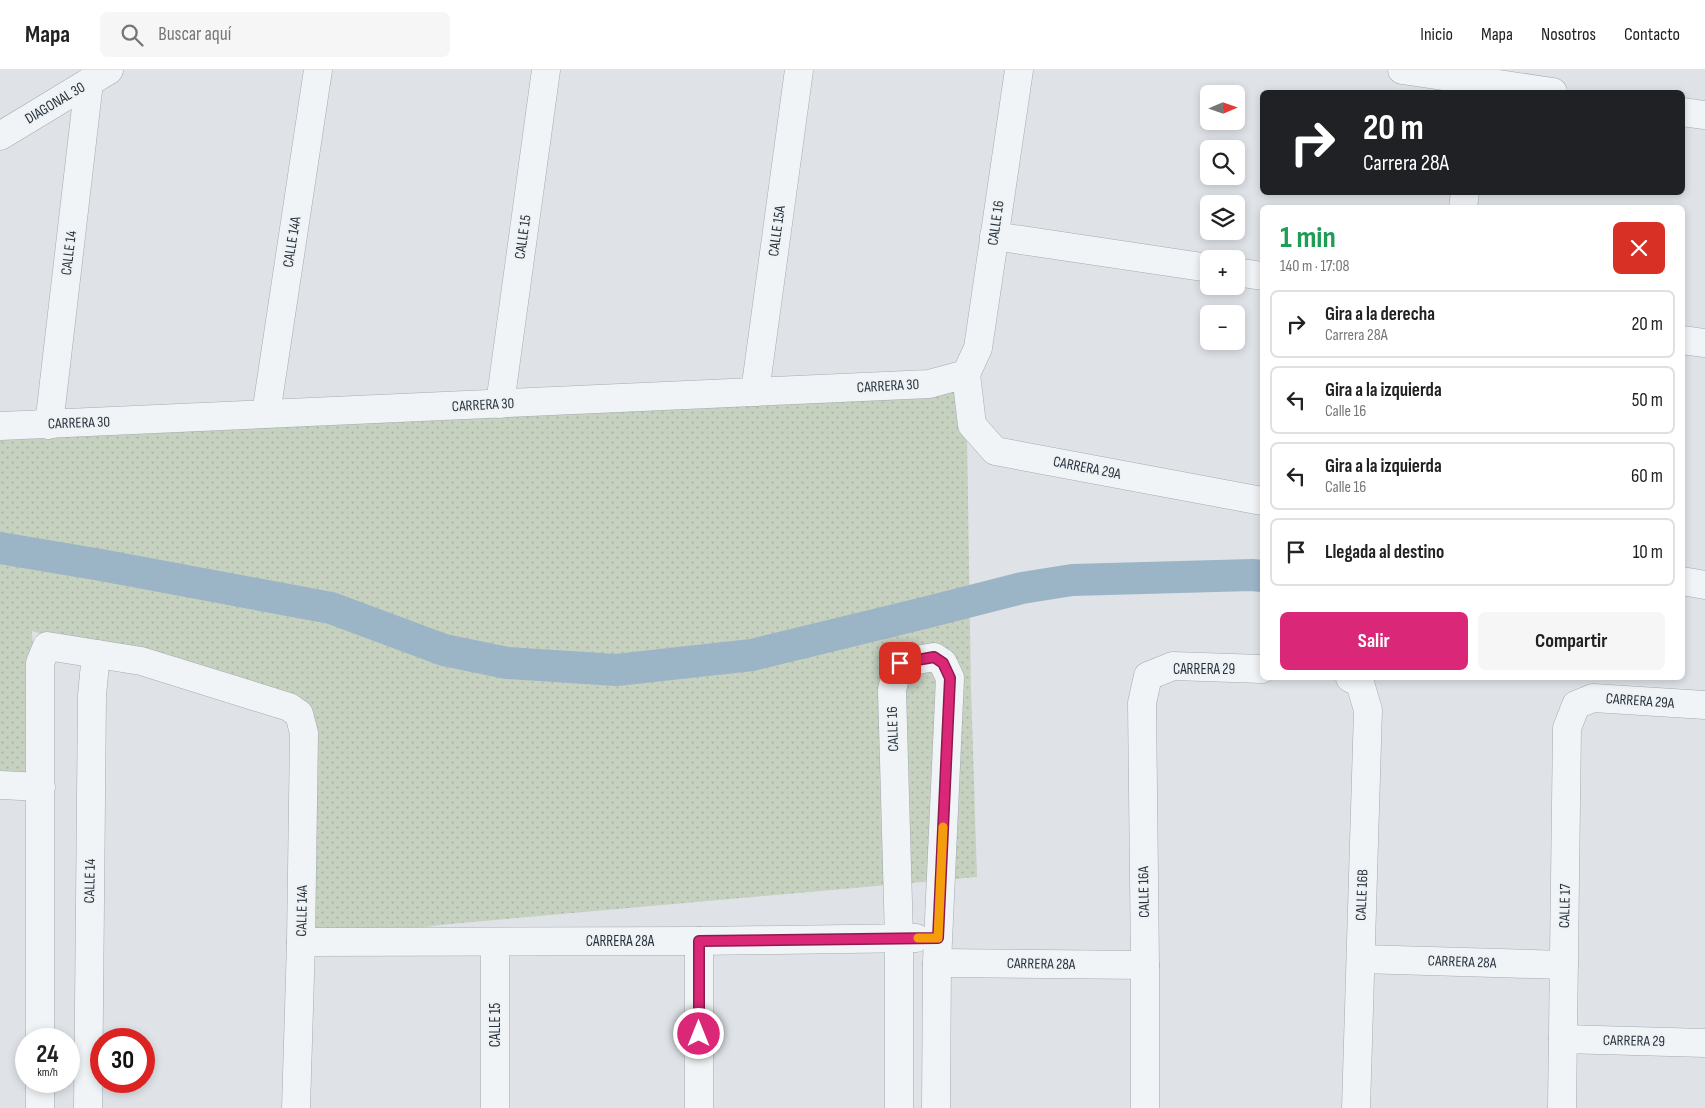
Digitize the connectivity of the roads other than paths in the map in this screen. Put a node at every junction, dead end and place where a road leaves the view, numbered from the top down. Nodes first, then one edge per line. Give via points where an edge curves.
1 (318, 70) edge
2 (546, 70) edge
3 (799, 70) edge
4 (1019, 70) edge
5 (1402, 70) edge
6 (99, 76) edge
7 (1484, 82) edge
8 (1539, 90) edge
9 (1685, 112) edge
10 (1705, 115) edge
11 (0, 136) edge
12 (994, 236) junction
13 (1200, 267) edge
14 (1245, 273) edge
15 (1260, 276) edge
16 (1685, 340) edge
17 (1705, 343) edge
18 (966, 374) junction
19 (755, 392) junction
20 (500, 404) junction
21 (266, 414) junction
22 (49, 424) junction
23 (0, 426) edge
24 (1260, 501) edge
25 (1685, 582) edge
26 (1705, 585) edge
27 (96, 654) junction
28 (1260, 670) edge
29 (1148, 676) joint
30 (1355, 680) edge
31 (1576, 705) joint
32 (1705, 705) edge
33 (0, 785) edge
34 (41, 787) junction
35 (899, 938) junction
36 (699, 941) junction
37 (302, 942) junction
38 (495, 942) junction
39 (937, 950) junction
40 (1360, 960) junction
41 (1145, 965) junction
42 (1564, 965) junction
43 (40, 1028) edge
44 (1563, 1039) junction
45 (1705, 1042) edge
46 (40, 1093) edge
47 (40, 1108) edge
48 (88, 1108) edge
49 (296, 1108) edge
50 (495, 1108) edge
51 (699, 1108) edge
52 (899, 1108) edge
53 (936, 1108) edge
54 (1145, 1108) edge
55 (1356, 1108) edge
56 (1562, 1108) edge

1 - 21 street, CALLE 14A
2 - 20 street, CALLE 15
3 - 19 street, CALLE 15A
4 - 12 street, CALLE 16
5 - 7 street
6 - 11 street, DIAGONAL 30
6 - 22 street, CALLE 14
7 - 8 street
9 - 10 street
12 - 13 street
12 - 18 street, CALLE 16 via 978,348
14 - 15 street
16 - 17 street
18 - 19 street, CARRERA 30 via 929,384
18 - 24 street, CARRERA 29A via 972,425 994,451
19 - 20 street, CARRERA 30
20 - 21 street, CARRERA 30
21 - 22 street, CARRERA 30
22 - 23 street, CARRERA 30
25 - 26 street
27 - 34 street via 47,646 40,663
27 - 37 street, CALLE 14A via 141,661 289,707 299,714 304,733
27 - 48 street, CALLE 14 via 92,695
28 - 29 street, CARRERA 29 via 1173,666
29 - 41 street, CALLE 16A via 1142,703
30 - 40 street, CALLE 16B via 1368,710
31 - 32 street, CARRERA 29A via 1593,698
31 - 42 street, CALLE 17 via 1567,728
33 - 34 street
34 - 43 street
35 - 36 street, CARRERA 28A
35 - 39 street, CARRERA 28A
35 - 39 street, CALLE 16 via 892,690 900,663 934,657 943,663 950,678
35 - 52 street, CALLE 16
36 - 38 street, CARRERA 28A
36 - 51 street
37 - 38 street, CARRERA 28A
37 - 49 street, CALLE 14A
38 - 50 street, CALLE 15
39 - 41 street, CARRERA 28A
39 - 53 street, CALLE 16
40 - 42 street, CARRERA 28A
40 - 55 street, CALLE 16B
41 - 54 street, CALLE 16A
42 - 44 street, CALLE 17
44 - 45 street, CARRERA 29
44 - 56 street, CALLE 17
46 - 47 street

